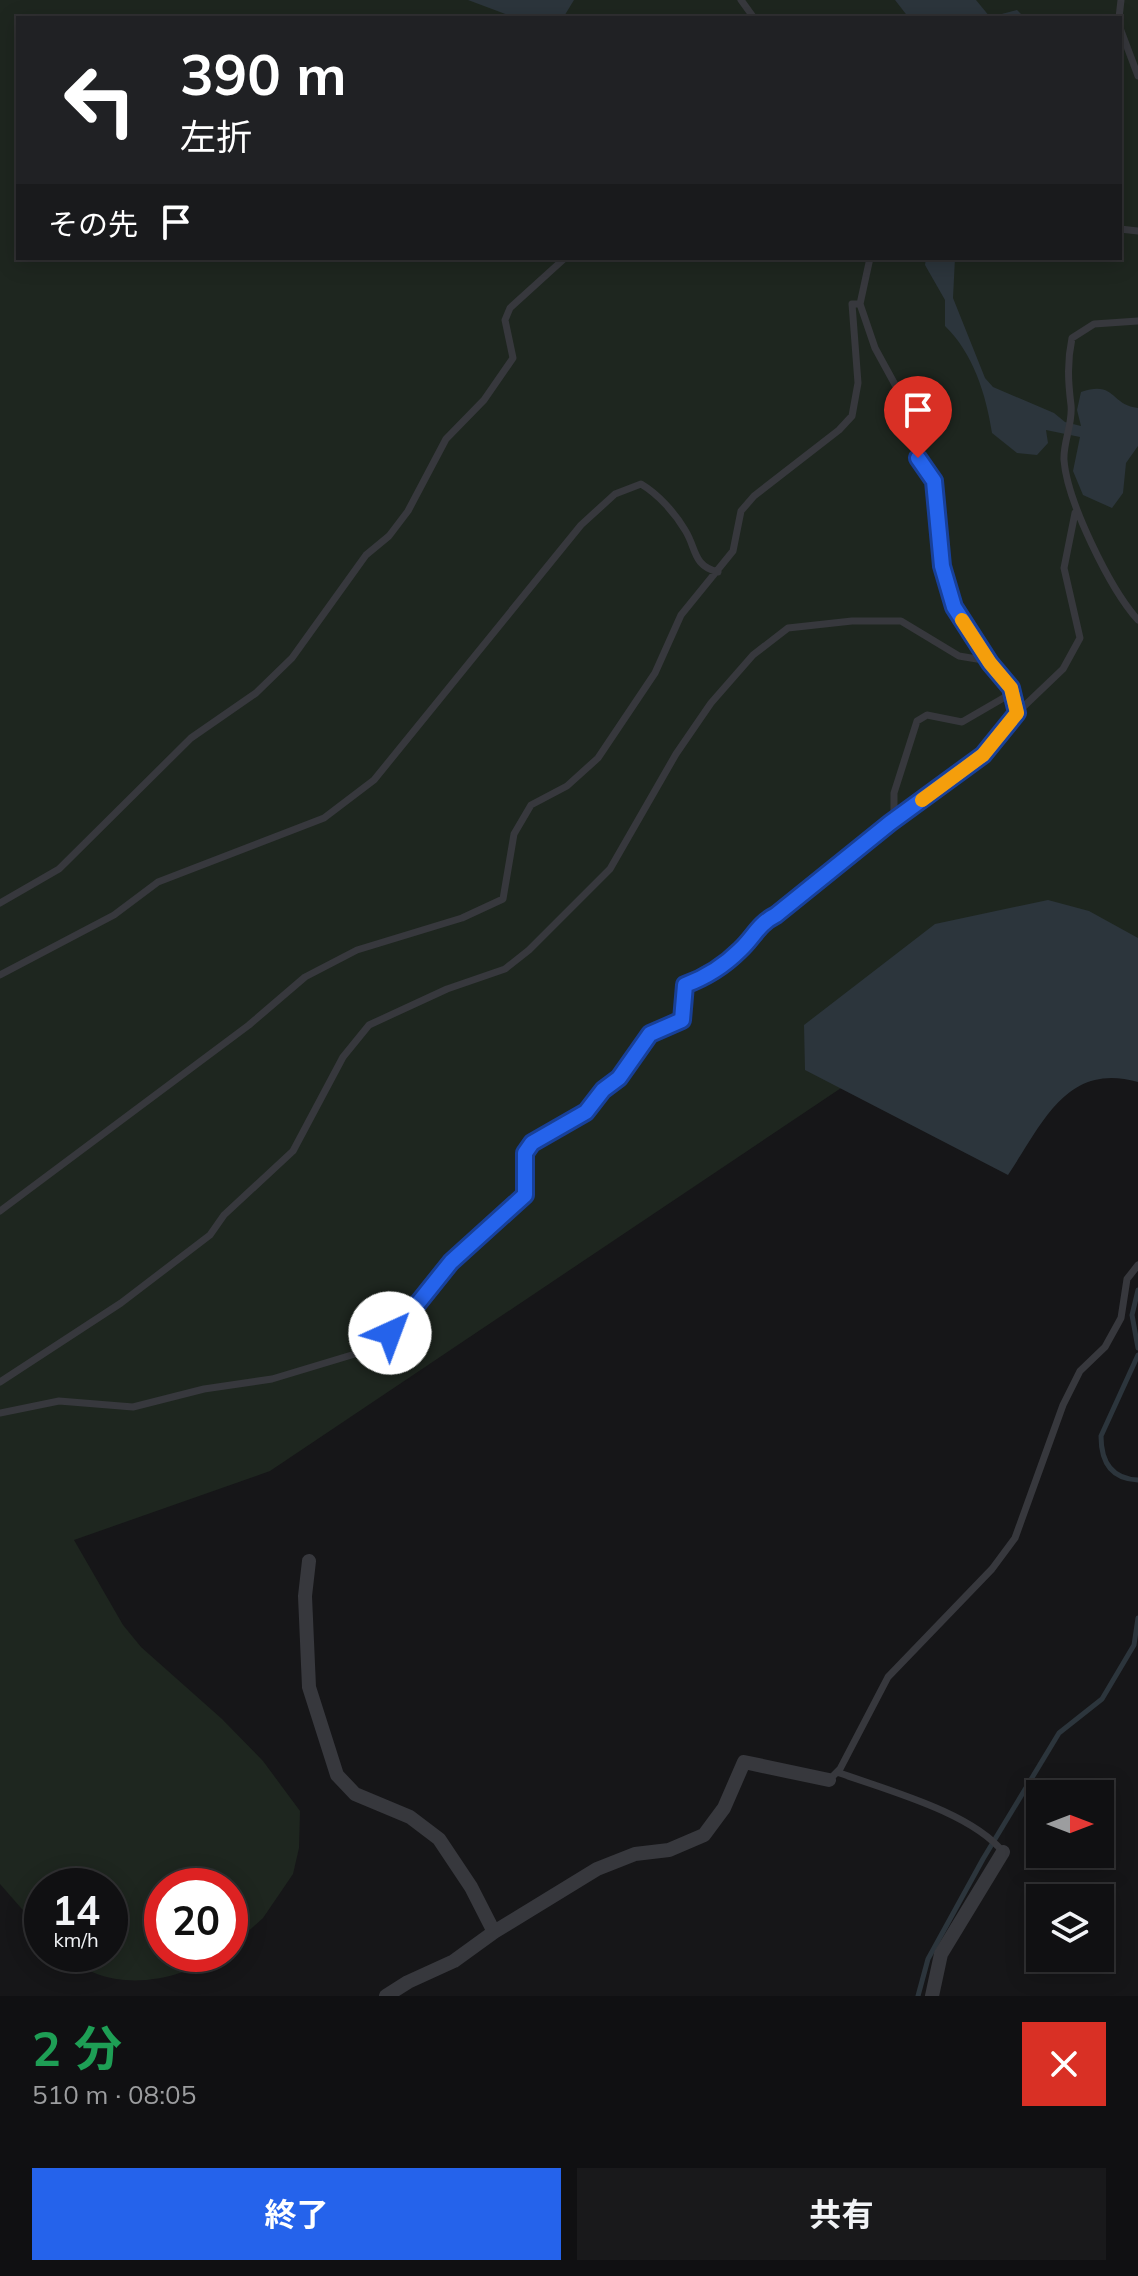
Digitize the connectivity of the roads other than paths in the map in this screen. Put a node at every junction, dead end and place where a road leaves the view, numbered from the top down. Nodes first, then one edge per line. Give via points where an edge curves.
1 (1122, 33) edge
2 (1138, 76) edge
3 (563, 260) edge
4 (870, 260) edge
5 (860, 304) junction
6 (1138, 321) edge
7 (1077, 503) junction
8 (718, 572) junction
9 (1138, 620) edge
10 (989, 661) junction
11 (1012, 693) junction
12 (1017, 713) junction
13 (894, 820) junction
14 (0, 903) edge
15 (0, 975) edge
16 (0, 1211) edge
17 (1138, 1265) edge
18 (0, 1382) edge
19 (0, 1413) edge
20 (309, 1561) dead end
21 (833, 1776) junction
22 (1003, 1852) joint
23 (494, 1932) junction
24 (386, 1996) edge
25 (932, 1996) edge

1 - 2 lane
3 - 14 lane via 510,308 505,320 513,358 503,376 446,439 408,511 366,555 292,658 256,693 191,738 59,869
4 - 5 lane
5 - 8 lane via 852,304 858,383 852,416 741,511 733,551
5 - 10 lane via 875,348 910,412 918,458 934,481 942,566 954,607
6 - 7 lane via 1094,324 1072,338 1064,457
7 - 9 lane via 1079,519 1123,603
7 - 12 lane via 1064,568 1080,638 1063,669
8 - 15 lane via 695,559 687,532 649,489 641,484 615,494 541,571 374,780 324,818 158,882 114,915
8 - 16 lane via 681,615 655,673 598,758 567,786 531,805 514,834 503,899 462,918 357,950 305,977
10 - 11 lane
10 - 18 lane via 959,656 901,621 788,628 753,655 711,703 610,869 529,950 505,969 369,1025 343,1057 293,1151 224,1215 210,1235 121,1303
11 - 12 lane
11 - 13 lane via 962,722 927,715 917,721 894,793
12 - 13 lane via 983,755
13 - 19 lane via 760,923 740,950 703,979 685,985 682,1020 650,1034 586,1112 532,1143 525,1153 525,1195 451,1262 390,1333 365,1341 355,1354 242,1385 133,1407 59,1401
17 - 21 lane via 1127,1279 1121,1318 1105,1347 1080,1371 1063,1405 1015,1538 888,1677
20 - 23 street via 309,1687 337,1775 355,1794 407,1816 439,1839
21 - 22 lane via 919,1802 990,1837
21 - 23 street via 744,1762 724,1808 704,1835 597,1869
22 - 25 street via 941,1954
23 - 24 street via 454,1961

